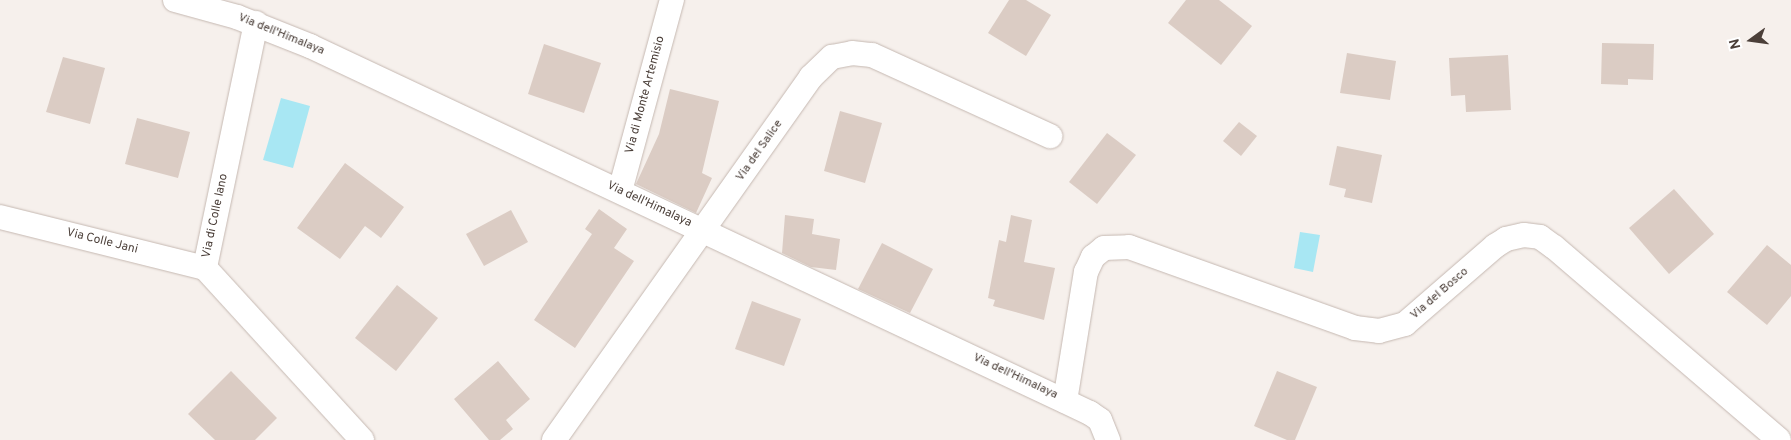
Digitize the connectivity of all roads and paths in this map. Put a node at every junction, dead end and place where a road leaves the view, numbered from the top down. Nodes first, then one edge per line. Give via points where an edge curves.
1 (175, 0) edge
2 (672, 0) edge
3 (256, 23) junction
4 (1050, 136) dead end
5 (620, 191) junction
6 (0, 217) edge
7 (704, 231) junction
8 (205, 268) junction
9 (1065, 401) junction
10 (1107, 438) edge
11 (362, 440) edge
12 (554, 440) edge
13 (1779, 440) edge

1 - 3 street, Via dell'Himalaya
2 - 5 street, Via di Monte Artemisio
3 - 5 street, Via dell'Himalaya
3 - 8 street, Via di Colle Iano
4 - 7 street, Via del Salice via 879,58 842,54 818,69
5 - 7 street, Via dell'Himalaya
6 - 8 street, Via Colle Jani
7 - 9 street, Via dell'Himalaya
7 - 12 street, Via del Salice
8 - 11 street, Via di Colle Iano
9 - 10 street, Via dell'Himalaya via 1096,416
9 - 13 street, Via del Bosco via 1086,272 1093,257 1104,248 1129,247 1356,328 1379,331 1405,324 1495,246 1506,239 1524,235 1540,237 1554,246

